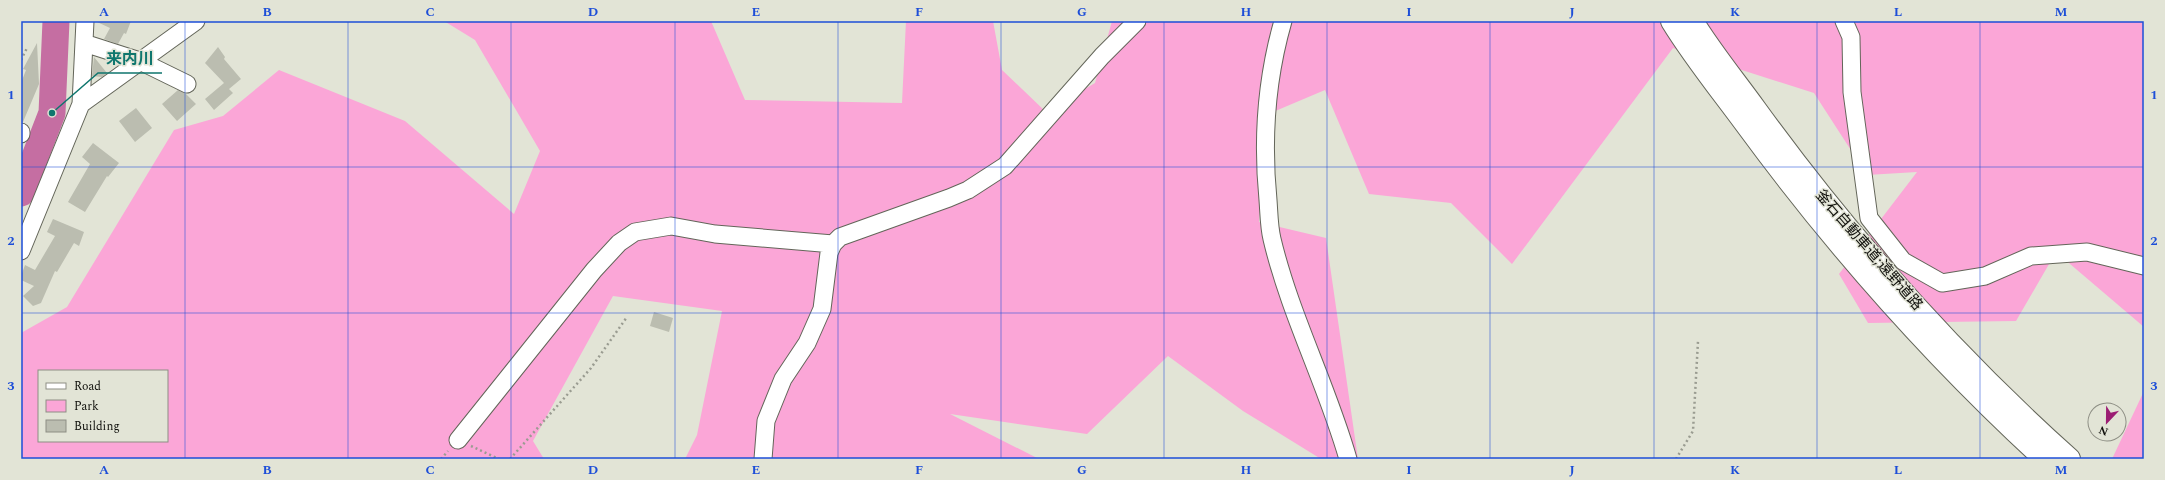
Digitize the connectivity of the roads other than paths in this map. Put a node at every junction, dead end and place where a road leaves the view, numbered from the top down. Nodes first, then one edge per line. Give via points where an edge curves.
1 (85, 21) edge
2 (196, 21) edge
3 (1137, 21) edge
4 (1283, 21) edge
5 (1672, 21) edge
6 (1692, 21) edge
7 (1844, 21) edge
8 (84, 43) junction
9 (140, 61) junction
10 (187, 84) dead end
11 (81, 104) junction
12 (833, 244) junction
13 (21, 251) edge
14 (2144, 266) edge
15 (458, 440) road end
16 (763, 459) edge
17 (1348, 459) edge
18 (2045, 459) edge
19 (2069, 459) edge

1 - 8 street
2 - 9 street
3 - 12 street via 1102,56 1005,166 968,190 840,237
4 - 17 street via 1273,57 1267,102 1264,165 1272,238 1281,274
5 - 18 highway, 釜石自動車道;遠野道路 via 1782,174 1877,287 1998,416
6 - 19 highway, 釜石自動車道;遠野道路 via 1788,154 1846,228 1912,302 2026,420
7 - 14 street via 1851,38 1852,92 1869,218 1903,261 1942,283 1985,276 2031,256 2087,252
8 - 9 street
8 - 11 street
9 - 10 street
9 - 11 street
11 - 13 street
12 - 15 street via 715,234 671,226 635,232 619,243 594,270
12 - 16 street via 829,253 822,309 807,343 783,379 766,421

